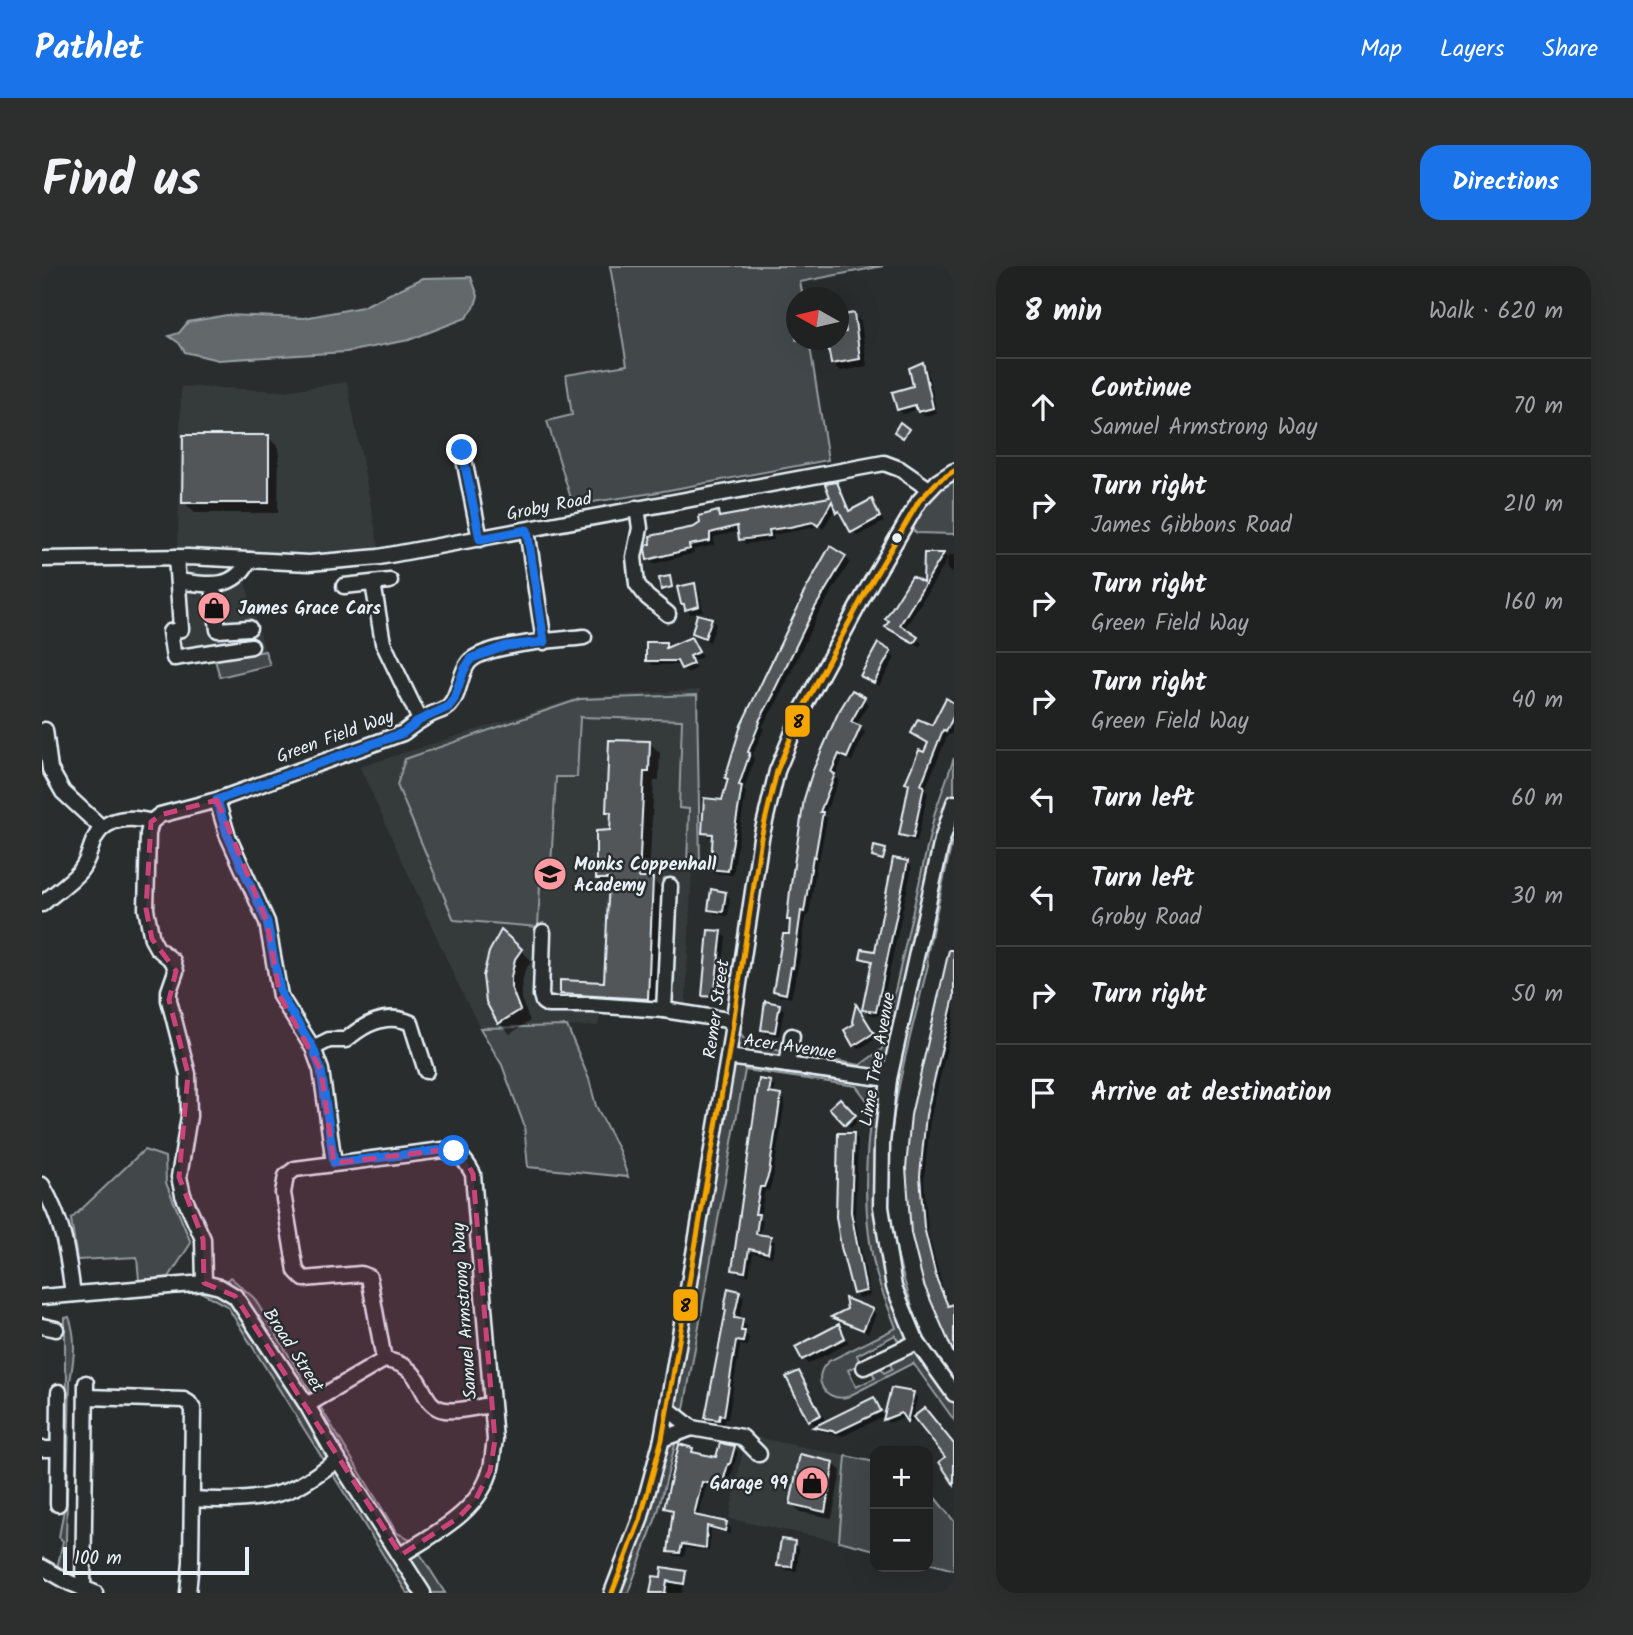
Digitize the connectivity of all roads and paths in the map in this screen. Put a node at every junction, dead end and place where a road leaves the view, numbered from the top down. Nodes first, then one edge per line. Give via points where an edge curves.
1 (462, 450) dead end
2 (954, 471) edge
3 (929, 489) junction
4 (637, 508) junction
5 (527, 530) junction
6 (480, 539) junction
7 (176, 557) junction
8 (42, 559) edge
9 (249, 560) junction
10 (178, 581) junction
11 (390, 581) dead end
12 (373, 583) junction
13 (213, 586) junction
14 (344, 586) dead end
15 (668, 614) dead end
16 (248, 628) dead end
17 (584, 637) dead end
18 (544, 642) junction
19 (251, 646) dead end
20 (420, 720) junction
21 (45, 730) dead end
22 (45, 751) edge
23 (217, 800) junction
24 (954, 803) edge
25 (151, 822) junction
26 (102, 828) junction
27 (670, 886) dead end
28 (42, 904) edge
29 (542, 932) dead end
30 (664, 1010) junction
31 (734, 1021) junction
32 (792, 1036) dead end
33 (313, 1048) junction
34 (728, 1057) junction
35 (787, 1065) junction
36 (426, 1071) dead end
37 (889, 1079) junction
38 (334, 1163) junction
39 (42, 1185) edge
40 (204, 1283) junction
41 (73, 1294) junction
42 (42, 1297) edge
43 (917, 1342) junction
44 (384, 1360) junction
45 (864, 1367) dead end
46 (60, 1392) dead end
47 (954, 1394) edge
48 (307, 1405) junction
49 (490, 1405) junction
50 (668, 1409) junction
51 (692, 1428) junction
52 (662, 1439) junction
53 (59, 1443) junction
54 (42, 1448) edge
55 (759, 1454) dead end
56 (338, 1460) junction
57 (192, 1499) junction
58 (58, 1504) dead end
59 (401, 1555) junction
60 (42, 1567) edge
61 (89, 1591) edge
62 (188, 1593) edge
63 (423, 1593) edge
64 (612, 1593) edge

1 - 6 street
2 - 3 street, Remer Street
3 - 4 street, Groby Road via 884,463
3 - 31 street, Remer Street via 852,616 803,708 777,771 761,838
4 - 5 street, Groby Road
4 - 15 street via 637,584
5 - 6 street, Groby Road
5 - 18 street
6 - 9 street, Groby Road via 340,562
7 - 8 street, Groby Road
7 - 9 street, Groby Road
7 - 10 street
9 - 13 street via 243,574
10 - 13 street
10 - 19 street via 181,629 170,632 174,657
11 - 12 street
12 - 14 street
12 - 20 street via 383,643
13 - 16 street via 218,630
17 - 18 street, Green Field Way
18 - 20 street, Green Field Way via 506,646 472,658 448,707
20 - 23 street, Green Field Way via 403,733
21 - 22 street
22 - 26 street via 63,792
23 - 25 street, Green Field Way via 160,815
23 - 33 street via 227,834 267,922 281,996
24 - 37 street, Lime Tree Avenue
25 - 26 street via 127,818
25 - 40 street via 146,909 152,939 173,961 176,971 169,1000 188,1074 189,1102 179,1177 203,1239
26 - 28 street via 78,873
27 - 30 street
29 - 30 street via 543,1002
30 - 31 street
31 - 34 street, Remer Street
32 - 35 street
33 - 36 street via 329,1040 346,1040 361,1026 403,1019 411,1023
33 - 38 street via 321,1070
34 - 35 street, Acer Avenue
34 - 50 street, Remer Street
35 - 37 street, Acer Avenue
37 - 43 street, Lime Tree Avenue via 881,1207 894,1287
38 - 44 street, Samuel Armstrong Way via 295,1169 286,1176 284,1193 296,1271 304,1279 369,1277
38 - 49 street, Samuel Armstrong Way via 442,1150 465,1159 473,1174
39 - 41 street via 67,1244
40 - 41 street, Broad Street
40 - 48 street, Broad Street via 235,1296
41 - 42 street, Broad Street
43 - 45 street
43 - 47 street, Lime Tree Avenue
44 - 48 street
44 - 49 street via 413,1371 434,1406 446,1410
46 - 53 street
48 - 56 street, Broad Street
49 - 59 street, Samuel Armstrong Way via 495,1440 490,1471 476,1499 458,1518
50 - 51 street
50 - 52 street, Remer Street
51 - 52 street
51 - 55 street via 742,1437
52 - 64 street, Remer Street via 640,1520
53 - 54 street
53 - 58 street
56 - 57 street via 285,1491 225,1500
56 - 59 street, Broad Street
57 - 61 street via 193,1409 189,1403 86,1390
57 - 62 street
59 - 63 street, Broad Street
60 - 61 street

